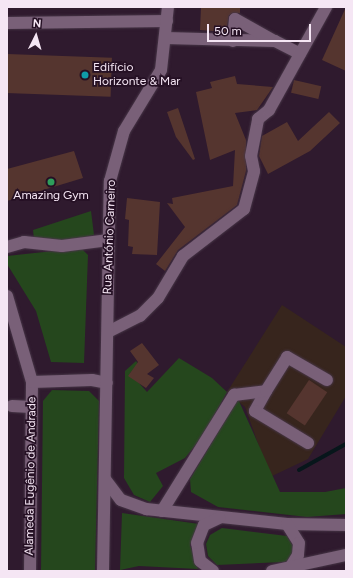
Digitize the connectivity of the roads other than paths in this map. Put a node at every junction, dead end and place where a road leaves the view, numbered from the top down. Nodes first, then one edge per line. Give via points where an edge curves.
1 (168, 7) edge
2 (326, 7) edge
3 (235, 13) edge
4 (167, 21) junction
5 (7, 23) edge
6 (166, 38) junction
7 (233, 41) junction
8 (275, 41) junction
9 (300, 54) junction
10 (109, 240) junction
11 (7, 247) edge
12 (7, 296) edge
13 (108, 332) junction
14 (327, 380) dead end
15 (32, 382) junction
16 (107, 383) junction
17 (266, 391) junction
18 (12, 406) dead end
19 (31, 407) junction
20 (308, 443) dead end
21 (105, 475) junction
22 (162, 511) junction
23 (220, 518) junction
24 (287, 524) junction
25 (346, 525) edge
26 (346, 555) edge
27 (289, 570) edge
28 (30, 571) edge
29 (103, 571) edge
30 (213, 571) edge
31 (272, 571) edge

1 - 4 street, Rua António Carneiro
2 - 9 street
3 - 7 street
3 - 8 street
4 - 5 street
4 - 6 street, Rua António Carneiro
6 - 7 street
6 - 10 street, Rua António Carneiro via 161,70 124,131 116,154 110,181
7 - 8 street
8 - 9 street
9 - 13 street via 269,110 258,119 251,156 254,171 244,209 183,256 158,298 140,316
10 - 11 street via 62,246 24,242
10 - 13 street, Rua António Carneiro
12 - 15 street
13 - 16 street, Rua António Carneiro
14 - 17 street via 287,357
15 - 16 street, Alameda Eugênio de Andrade via 85,380
15 - 19 street, Alameda Eugênio de Andrade
16 - 21 street
17 - 20 street via 255,411
17 - 22 street via 234,395
18 - 19 street
19 - 28 street, Alameda Eugênio de Andrade
21 - 22 street via 106,483 121,500 131,506
21 - 29 street
22 - 23 street
23 - 24 street
23 - 30 street via 204,525 197,542 200,561
24 - 25 street
24 - 27 street via 299,543
26 - 27 street
27 - 31 street

